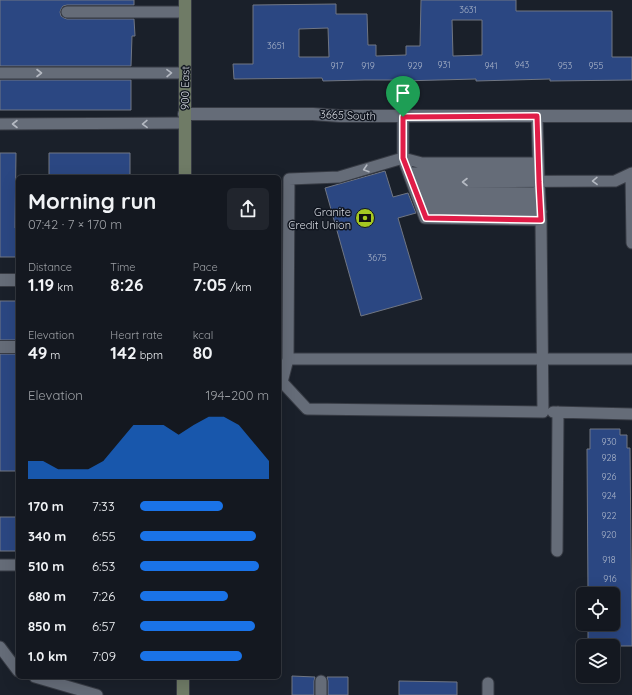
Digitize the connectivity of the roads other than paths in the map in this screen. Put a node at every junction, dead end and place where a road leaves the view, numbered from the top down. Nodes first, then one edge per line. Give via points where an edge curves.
1 (186, 0) edge
2 (67, 12) dead end
3 (185, 12) junction
4 (0, 73) edge
5 (185, 73) junction
6 (537, 116) junction
7 (632, 116) edge
8 (403, 117) junction
9 (184, 119) junction
10 (0, 124) edge
11 (403, 158) junction
12 (631, 174) edge
13 (185, 175) edge
14 (416, 192) junction
15 (540, 192) junction
16 (284, 228) edge
17 (632, 243) edge
18 (0, 280) edge
19 (16, 280) edge
20 (0, 347) edge
21 (16, 347) edge
22 (543, 358) junction
23 (288, 359) junction
24 (632, 359) edge
25 (281, 379) edge
26 (281, 383) edge
27 (544, 412) junction
28 (558, 412) junction
29 (632, 414) edge
30 (557, 551) dead end
31 (0, 565) edge
32 (16, 565) edge
33 (0, 647) edge
34 (16, 667) edge
35 (41, 679) edge
36 (183, 679) edge
37 (321, 681) dead end
38 (488, 684) dead end
39 (97, 695) edge
40 (183, 695) edge
41 (321, 695) edge
42 (488, 695) edge

1 - 3 main road, 900 East
2 - 3 lane
3 - 5 main road, 900 East
4 -> 5 lane
5 - 9 main road, 900 East
6 - 7 street, 3665 South
6 - 8 street, 3665 South
6 - 15 lane
8 - 9 street, 3665 South via 313,114
8 - 11 lane
9 -> 10 lane
9 - 13 main road, 900 East
11 - 14 lane
11 - 15 lane
11 -> 16 lane via 339,177 289,179
12 -> 15 lane via 615,181
12 - 17 lane
15 -> 14 lane
14 - 15 lane
14 - 15 lane
15 - 22 lane
16 - 23 lane
18 - 19 street
20 - 21 street
22 - 23 lane
22 - 24 lane
22 - 27 lane
23 - 25 lane
26 - 27 lane via 307,409
27 - 28 lane
28 - 29 lane
28 - 30 lane
31 - 32 lane
33 - 34 lane
35 - 39 lane
36 - 40 main road
37 - 41 lane
38 - 42 lane

